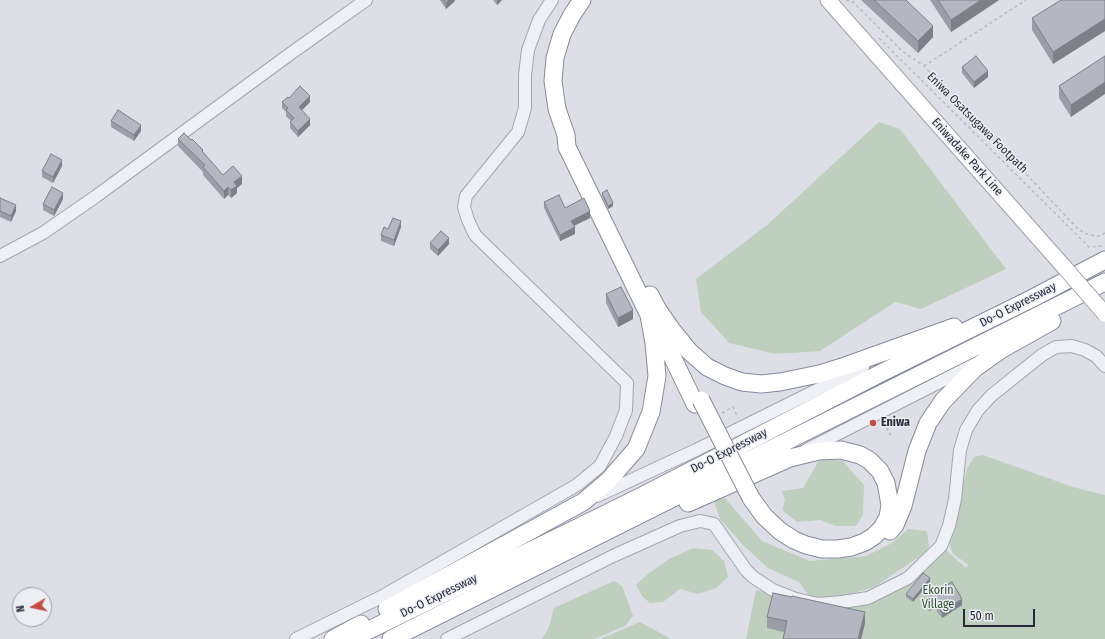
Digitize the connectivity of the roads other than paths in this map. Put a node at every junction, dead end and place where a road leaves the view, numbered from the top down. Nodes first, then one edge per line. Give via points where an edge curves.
1 (366, 0) edge
2 (552, 0) edge
3 (582, 0) edge
4 (828, 0) edge
5 (0, 256) edge
6 (1105, 260) edge
7 (1105, 282) edge
8 (1105, 293) edge
9 (1033, 298) junction
10 (653, 313) junction
11 (1105, 314) edge
12 (920, 339) junction
13 (1002, 349) junction
14 (1105, 366) edge
15 (790, 458) junction
16 (748, 499) junction
17 (583, 502) junction
18 (296, 639) edge
19 (333, 639) edge
20 (351, 639) edge
21 (391, 639) edge
22 (447, 639) edge

1 - 5 street via 89,201 43,233
2 - 18 street via 539,20 528,50 525,108 518,132 466,196 464,207 475,235 627,383 626,410 616,436 600,466 577,485 381,596
3 - 10 highway via 562,34 555,58 553,81 556,109 566,135 567,147
4 - 11 main road, Eniwadake Park Line, bridge
6 - 9 highway, Do-O Expressway
7 - 21 highway, Do-O Expressway
8 - 13 highway
9 - 12 highway
9 - 20 highway, Do-O Expressway via 546,544
10 - 12 highway via 707,367 742,382 761,384 799,379 845,366
10 - 16 highway, bridge
10 - 17 highway via 657,376 651,412 636,449 608,481
12 - 17 street via 696,450
13 - 15 street
13 - 16 highway via 975,368 943,401 928,423 895,525 884,538 869,548 856,554 829,557 797,551 770,534 760,523
14 - 22 street via 1096,356 1085,350 1072,346 1056,347 992,395 978,410 966,430 960,450 955,499 941,546 908,578 868,598 818,604 773,590 746,570 714,524 700,521 680,526 614,556
15 - 16 highway via 819,451 841,450 869,460 880,471 889,494 888,517 882,528 865,542 851,547 838,549 806,545 780,531
15 - 21 highway
17 - 19 highway

